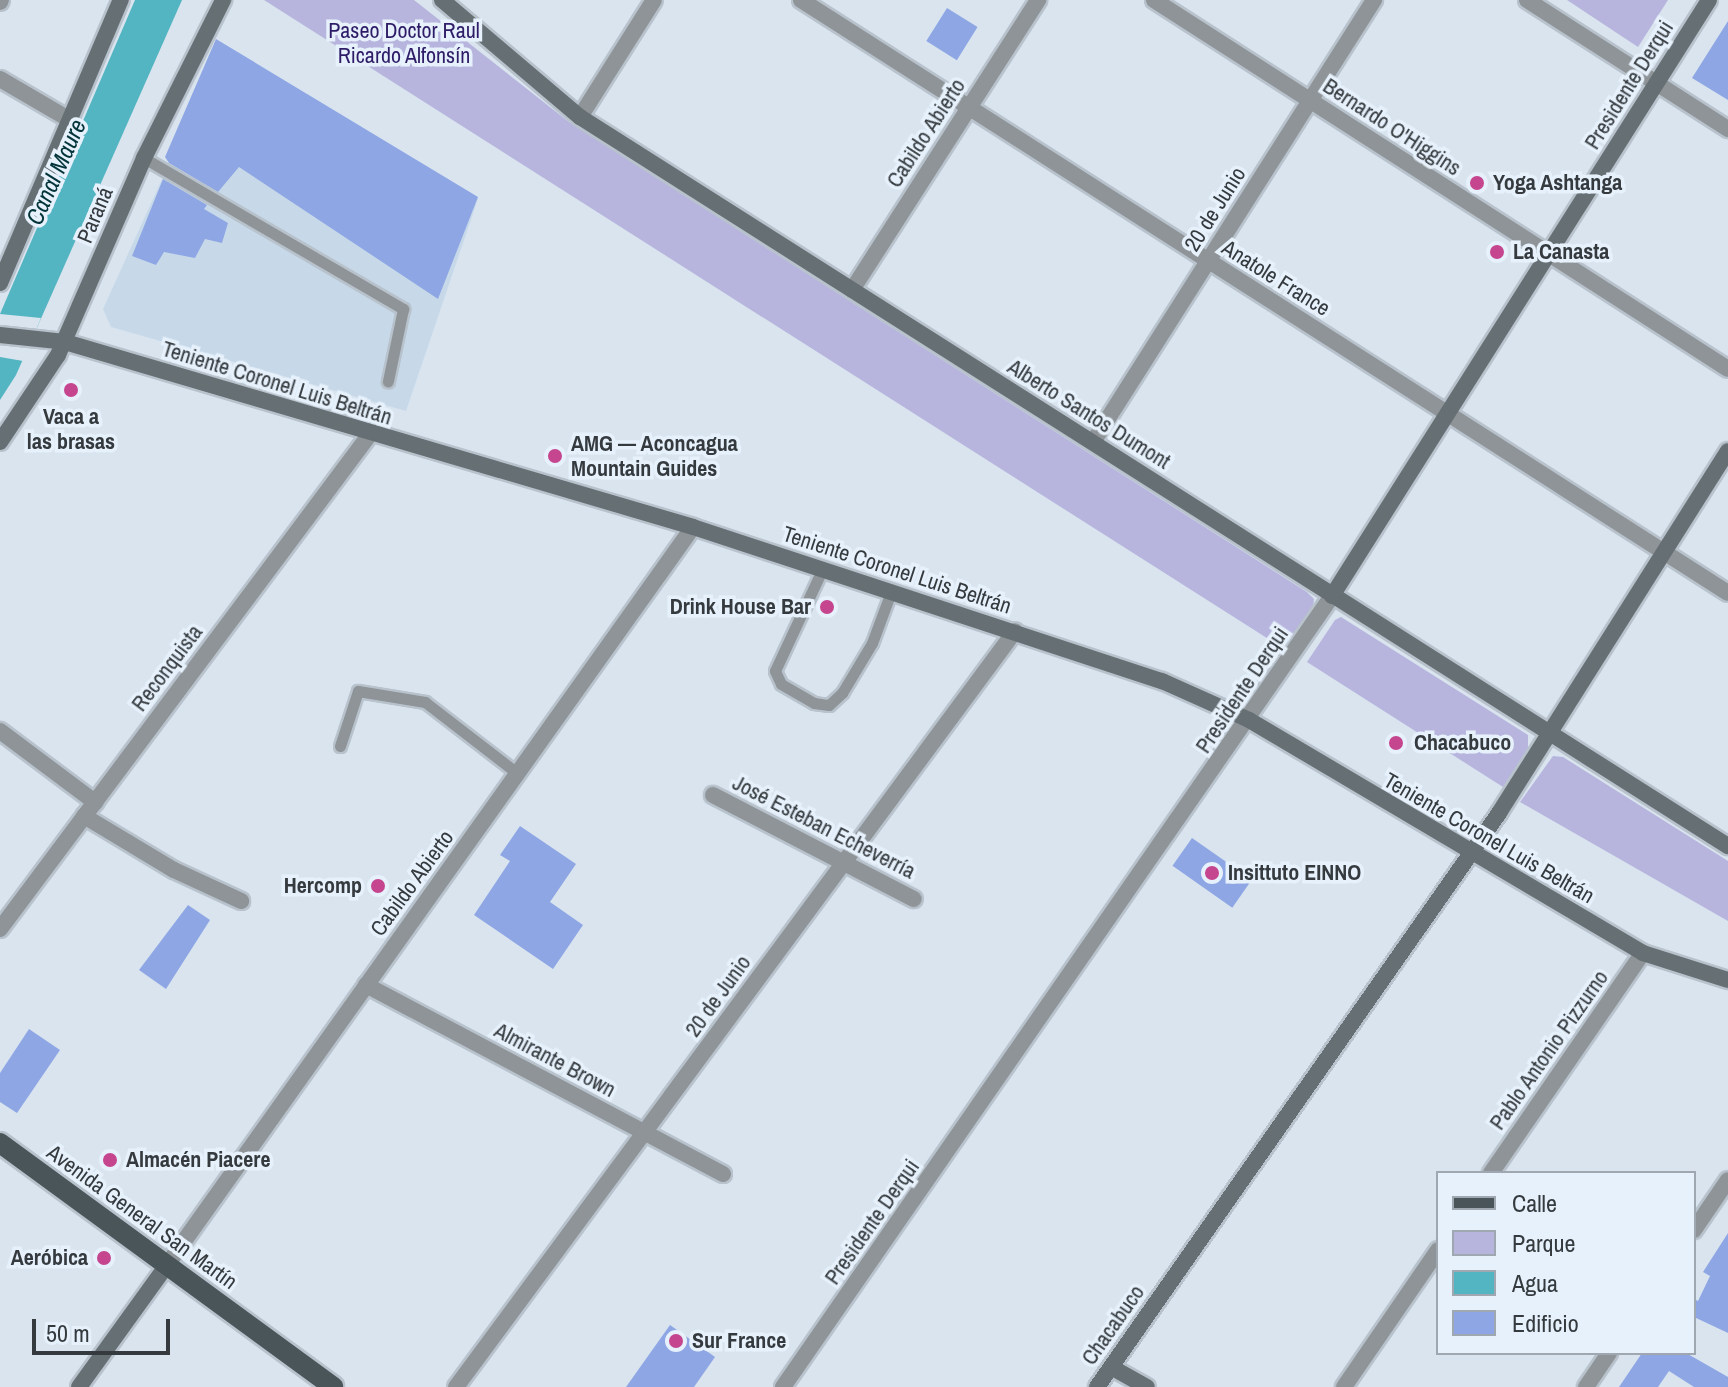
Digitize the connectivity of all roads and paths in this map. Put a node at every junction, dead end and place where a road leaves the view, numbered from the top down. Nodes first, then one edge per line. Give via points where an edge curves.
1 (121, 0) edge
2 (223, 0) edge
3 (442, 0) edge
4 (654, 0) edge
5 (801, 0) edge
6 (1038, 0) edge
7 (1154, 0) edge
8 (1374, 0) edge
9 (1527, 0) edge
10 (1709, 0) edge
11 (0, 79) edge
12 (1656, 83) junction
13 (1310, 100) junction
14 (968, 109) junction
15 (580, 117) junction
16 (72, 121) junction
17 (1728, 129) edge
18 (144, 158) junction
19 (1549, 254) junction
20 (1208, 261) junction
21 (0, 283) edge
22 (852, 290) junction
23 (0, 335) edge
24 (65, 342) junction
25 (1728, 369) edge
26 (388, 381) dead end
27 (1449, 412) junction
28 (370, 434) junction
29 (0, 442) edge
30 (1093, 442) junction
31 (1728, 451) edge
32 (693, 527) junction
33 (1664, 551) junction
34 (822, 570) junction
35 (891, 592) junction
36 (1728, 593) edge
37 (1332, 596) junction
38 (1015, 631) junction
39 (1249, 720) junction
40 (0, 731) edge
41 (1549, 732) junction
42 (340, 746) dead end
43 (517, 773) junction
44 (713, 795) dead end
45 (95, 802) junction
46 (84, 816) junction
47 (1728, 846) edge
48 (1470, 854) junction
49 (843, 863) junction
50 (914, 899) dead end
51 (241, 901) dead end
52 (0, 929) edge
53 (1643, 953) junction
54 (1728, 980) edge
55 (366, 985) junction
56 (644, 1133) junction
57 (0, 1143) edge
58 (1492, 1171) edge
59 (723, 1174) dead end
60 (1728, 1180) edge
61 (1722, 1199) edge
62 (1696, 1228) edge
63 (1436, 1253) edge
64 (167, 1265) junction
65 (1608, 1355) edge
66 (1111, 1367) junction
67 (79, 1387) edge
68 (333, 1387) edge
69 (456, 1387) edge
70 (783, 1387) edge
71 (1097, 1387) edge
72 (1147, 1387) edge
73 (1344, 1387) edge
74 (1586, 1387) edge

1 - 16 street
2 - 18 street, Paraná
3 - 15 street, Alberto Santos Dumont
4 - 15 street
5 - 14 street, Anatole France
6 - 14 street, Cabildo Abierto
7 - 13 street, Bernardo O'Higgins
8 - 13 street, 20 de Junio
9 - 12 street
10 - 12 street, Presidente Derqui
11 - 16 street
12 - 17 street
12 - 19 street, Presidente Derqui
13 - 19 street, Bernardo O'Higgins
13 - 20 street, 20 de Junio
14 - 20 street, Anatole France
14 - 22 street, Cabildo Abierto
15 - 22 street, Alberto Santos Dumont
16 - 21 street
18 - 24 street, Paraná
18 - 26 lane via 403,309
19 - 25 street, Bernardo O'Higgins
19 - 27 street, Presidente Derqui
20 - 27 street, Anatole France
20 - 30 street, 20 de Junio
22 - 30 street, Alberto Santos Dumont
23 - 24 street, Teniente Coronel Luis Beltrán
24 - 28 street, Teniente Coronel Luis Beltrán
24 - 29 street, Paraná
27 - 33 street, Anatole France
27 - 37 street, Presidente Derqui
28 - 32 street, Teniente Coronel Luis Beltrán
28 - 45 street, Reconquista
30 - 37 street, Alberto Santos Dumont
31 - 33 street, Chacabuco
32 - 34 street, Teniente Coronel Luis Beltrán
32 - 43 street, Cabildo Abierto
33 - 36 street, Anatole France
33 - 41 street, Chacabuco
34 - 35 street, Teniente Coronel Luis Beltrán
34 - 35 lane via 775,671 781,684 814,703 829,705 842,693 872,643
35 - 38 street, Teniente Coronel Luis Beltrán
37 - 39 street, Presidente Derqui
37 - 41 street, Alberto Santos Dumont
38 - 39 street, Teniente Coronel Luis Beltrán via 1162,681
38 - 49 street, 20 de Junio
39 - 48 street, Teniente Coronel Luis Beltrán
39 - 70 street, Presidente Derqui
40 - 45 street
41 - 47 street, Alberto Santos Dumont
41 - 48 street, Chacabuco
42 - 43 lane via 358,691 425,702
43 - 55 street, Cabildo Abierto
44 - 49 street, José Esteban Echeverría
45 - 46 street, Reconquista
46 - 51 street via 174,870
46 - 52 street, Reconquista
48 - 53 street, Teniente Coronel Luis Beltrán
48 - 66 street, Chacabuco
49 - 50 street, José Esteban Echeverría
49 - 56 street, 20 de Junio
53 - 54 street, Teniente Coronel Luis Beltrán
53 - 58 street, Pablo Antonio Pizzurno
55 - 56 street, Almirante Brown
55 - 64 street, Cabildo Abierto
56 - 59 street, Almirante Brown
56 - 69 street, 20 de Junio
57 - 64 main road, Avenida General San Martín
60 - 61 street
61 - 62 street
63 - 73 street
64 - 67 street
64 - 68 main road, Avenida General San Martín
65 - 74 street
66 - 71 street, Chacabuco
66 - 72 street

